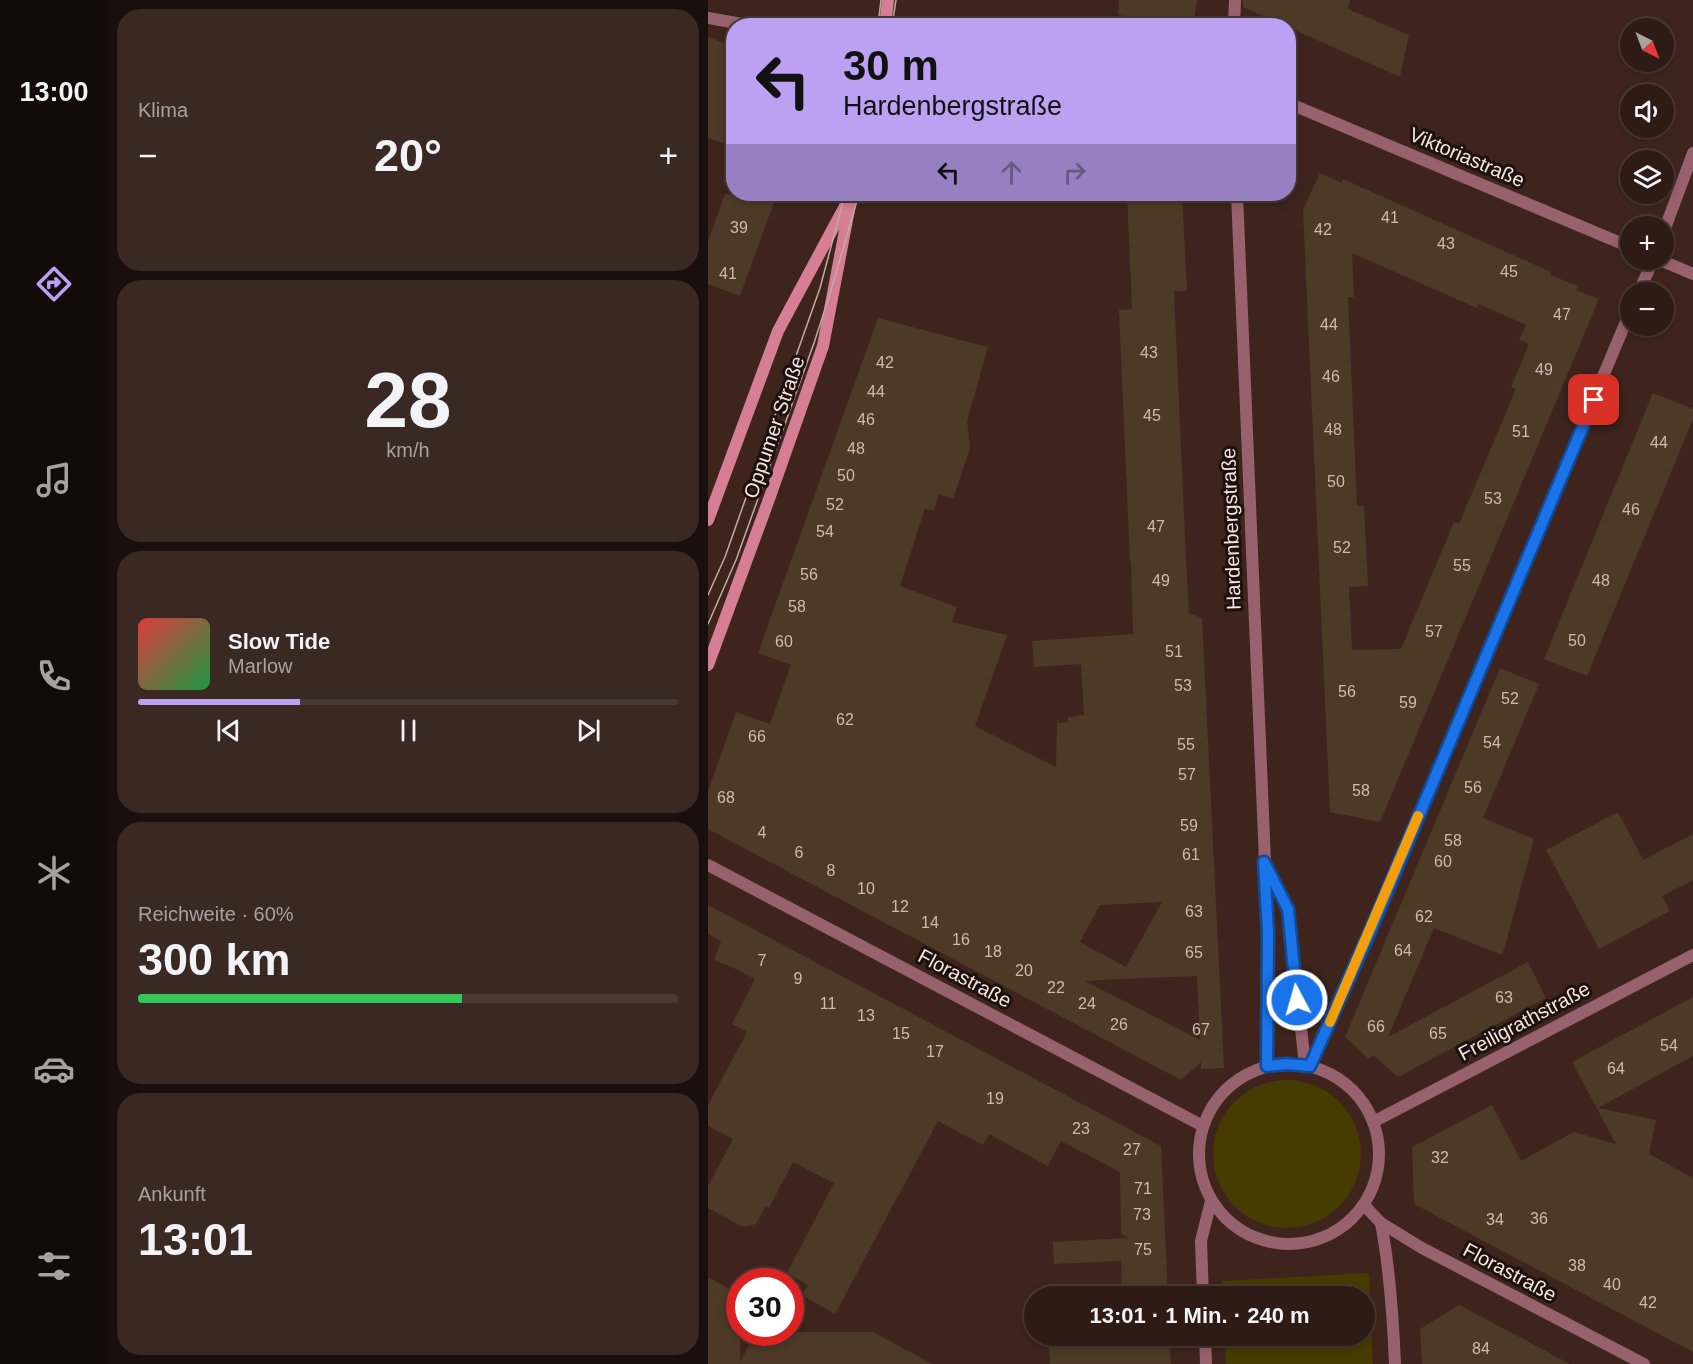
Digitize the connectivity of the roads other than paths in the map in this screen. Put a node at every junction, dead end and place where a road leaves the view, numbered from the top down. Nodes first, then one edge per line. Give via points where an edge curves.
1 (888, 0) edge
2 (1235, 0) edge
3 (708, 18) edge
4 (886, 18) edge
5 (1234, 18) edge
6 (726, 21) edge
7 (1296, 106) edge
8 (1693, 153) edge
9 (848, 201) edge
10 (851, 201) edge
11 (1237, 201) edge
12 (1670, 216) edge
13 (1620, 243) edge
14 (1674, 266) edge
15 (1693, 274) edge
16 (1620, 336) edge
17 (708, 520) edge
18 (708, 665) edge
19 (1264, 862) junction
20 (708, 865) edge
21 (1693, 955) edge
22 (1267, 1066) junction
23 (1307, 1066) junction
24 (1373, 1122) junction
25 (1203, 1126) junction
26 (1211, 1201) junction
27 (1364, 1205) junction
28 (1381, 1223) junction
29 (1203, 1286) edge
30 (1205, 1346) edge
31 (1206, 1364) edge
32 (1395, 1364) edge
33 (1644, 1364) edge

1 - 4 main road
2 - 5 street
3 - 6 street
7 - 13 street, Viktoriastraße
8 - 12 street
9 - 17 main road, Oppumer Straße via 778,332
10 - 18 main road, Oppumer Straße via 823,345
11 - 19 street, Hardenbergstraße
14 - 15 street
16 - 23 street via 1372,927
19 - 22 street, Hardenbergstraße
19 - 23 street, Hardenbergstraße via 1288,909
20 - 25 street, Florastraße
21 - 24 street, Freiligrathstraße
22 - 23 street
22 - 25 street via 1227,1088
23 - 24 street via 1337,1077 1359,1097
24 - 27 street via 1379,1150 1376,1179
25 - 26 street via 1198,1151
26 - 27 street via 1231,1224 1257,1239 1287,1245 1316,1241 1334,1232
26 - 29 street via 1201,1241
27 - 28 street, Florastraße
28 - 32 street via 1391,1286
28 - 33 street, Florastraße
30 - 31 street

